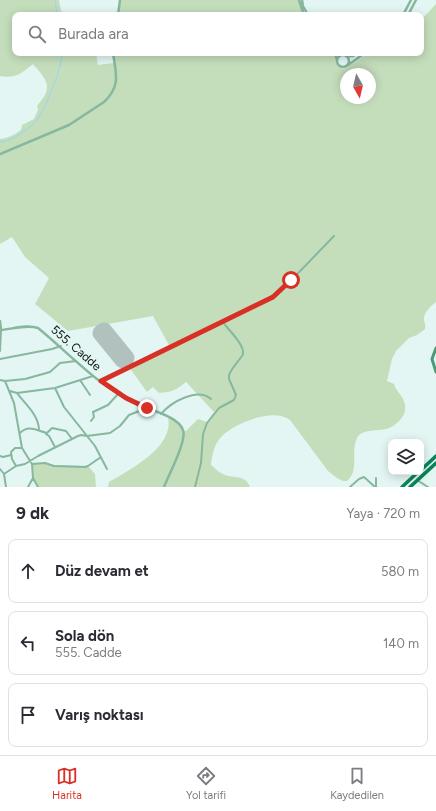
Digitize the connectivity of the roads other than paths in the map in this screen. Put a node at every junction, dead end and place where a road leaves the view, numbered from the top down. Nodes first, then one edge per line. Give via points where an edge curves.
1 (120, 0) edge
2 (301, 0) edge
3 (411, 0) edge
4 (416, 0) edge
5 (118, 12) edge
6 (303, 12) edge
7 (306, 12) edge
8 (405, 12) edge
9 (410, 12) edge
10 (113, 56) edge
11 (335, 56) edge
12 (344, 56) junction
13 (353, 56) edge
14 (361, 56) edge
15 (338, 62) junction
16 (348, 66) junction
17 (0, 154) edge
18 (334, 236) dead end
19 (0, 321) edge
20 (223, 322) junction
21 (1, 330) junction
22 (61, 346) junction
23 (436, 348) edge
24 (0, 351) edge
25 (0, 359) edge
26 (77, 361) junction
27 (436, 372) edge
28 (94, 376) junction
29 (0, 380) edge
30 (80, 380) junction
31 (5, 381) junction
32 (101, 381) junction
33 (55, 388) junction
34 (10, 392) junction
35 (17, 393) junction
36 (118, 394) junction
37 (90, 396) dead end
38 (211, 399) dead end
39 (147, 408) junction
40 (161, 414) junction
41 (91, 421) dead end
42 (39, 429) junction
43 (45, 433) junction
44 (20, 434) junction
45 (87, 436) junction
46 (72, 439) junction
47 (55, 447) junction
48 (22, 448) junction
49 (11, 455) junction
50 (0, 456) edge
51 (436, 456) edge
52 (102, 457) junction
53 (31, 463) junction
54 (436, 463) edge
55 (16, 466) junction
56 (424, 467) edge
57 (0, 469) edge
58 (107, 469) dead end
59 (4, 474) junction
60 (415, 475) edge
61 (33, 478) junction
62 (376, 478) dead end
63 (418, 480) junction
64 (6, 487) edge
65 (28, 487) edge
66 (38, 487) edge
67 (164, 487) edge
68 (195, 487) edge
69 (350, 487) edge
70 (375, 487) edge
71 (402, 487) edge
72 (410, 487) edge
73 (428, 487) edge

1 - 5 street
2 - 6 street
2 - 7 street
3 - 8 street
4 - 9 street
10 - 17 street via 115,87 104,102 69,125
11 - 15 street
12 - 13 street
12 - 15 street via 338,58
12 - 16 street via 349,60
14 - 16 street
15 - 16 street via 339,66
18 - 20 street via 279,293
19 - 21 street
20 - 32 street
20 - 68 street via 242,348 243,354 229,375 236,398 222,405 207,422
21 - 22 street, 555. Cadde via 34,326
21 - 24 street
22 - 25 street
22 - 26 street, 555. Cadde
23 - 27 main road via 432,359
26 - 28 street, 555. Cadde
26 - 31 street via 60,363 50,372 25,379
28 - 30 street
28 - 32 street, 555. Cadde
29 - 31 street
30 - 33 street
30 - 37 street
31 - 34 street
32 - 36 street, 555. Cadde
33 - 35 street
33 - 45 street via 64,407
34 - 35 street
34 - 44 street
35 - 42 street via 32,411
36 - 39 street, 555. Cadde
36 - 41 street via 108,405 92,412 94,417
38 - 40 street via 202,394 186,397
39 - 40 street, 555. Cadde
39 - 45 street via 129,415 110,433
40 - 67 street, 555. Cadde via 177,422 185,437
42 - 43 street
42 - 44 street via 25,429
43 - 46 street via 51,428 56,428 66,431
43 - 47 street
44 - 48 street
45 - 46 street via 81,435
45 - 52 street
46 - 47 street
47 - 53 street
48 - 49 street via 12,450
48 - 53 street
49 - 50 street
49 - 55 street
51 - 56 main road
52 - 53 street via 88,466
52 - 58 street
53 - 55 street
53 - 61 street
54 - 63 main road
55 - 59 street
57 - 59 street
59 - 64 street
60 - 71 main road
61 - 65 street
61 - 66 street
62 - 70 street
63 - 72 main road
63 - 73 street
69 - 70 street via 364,477

